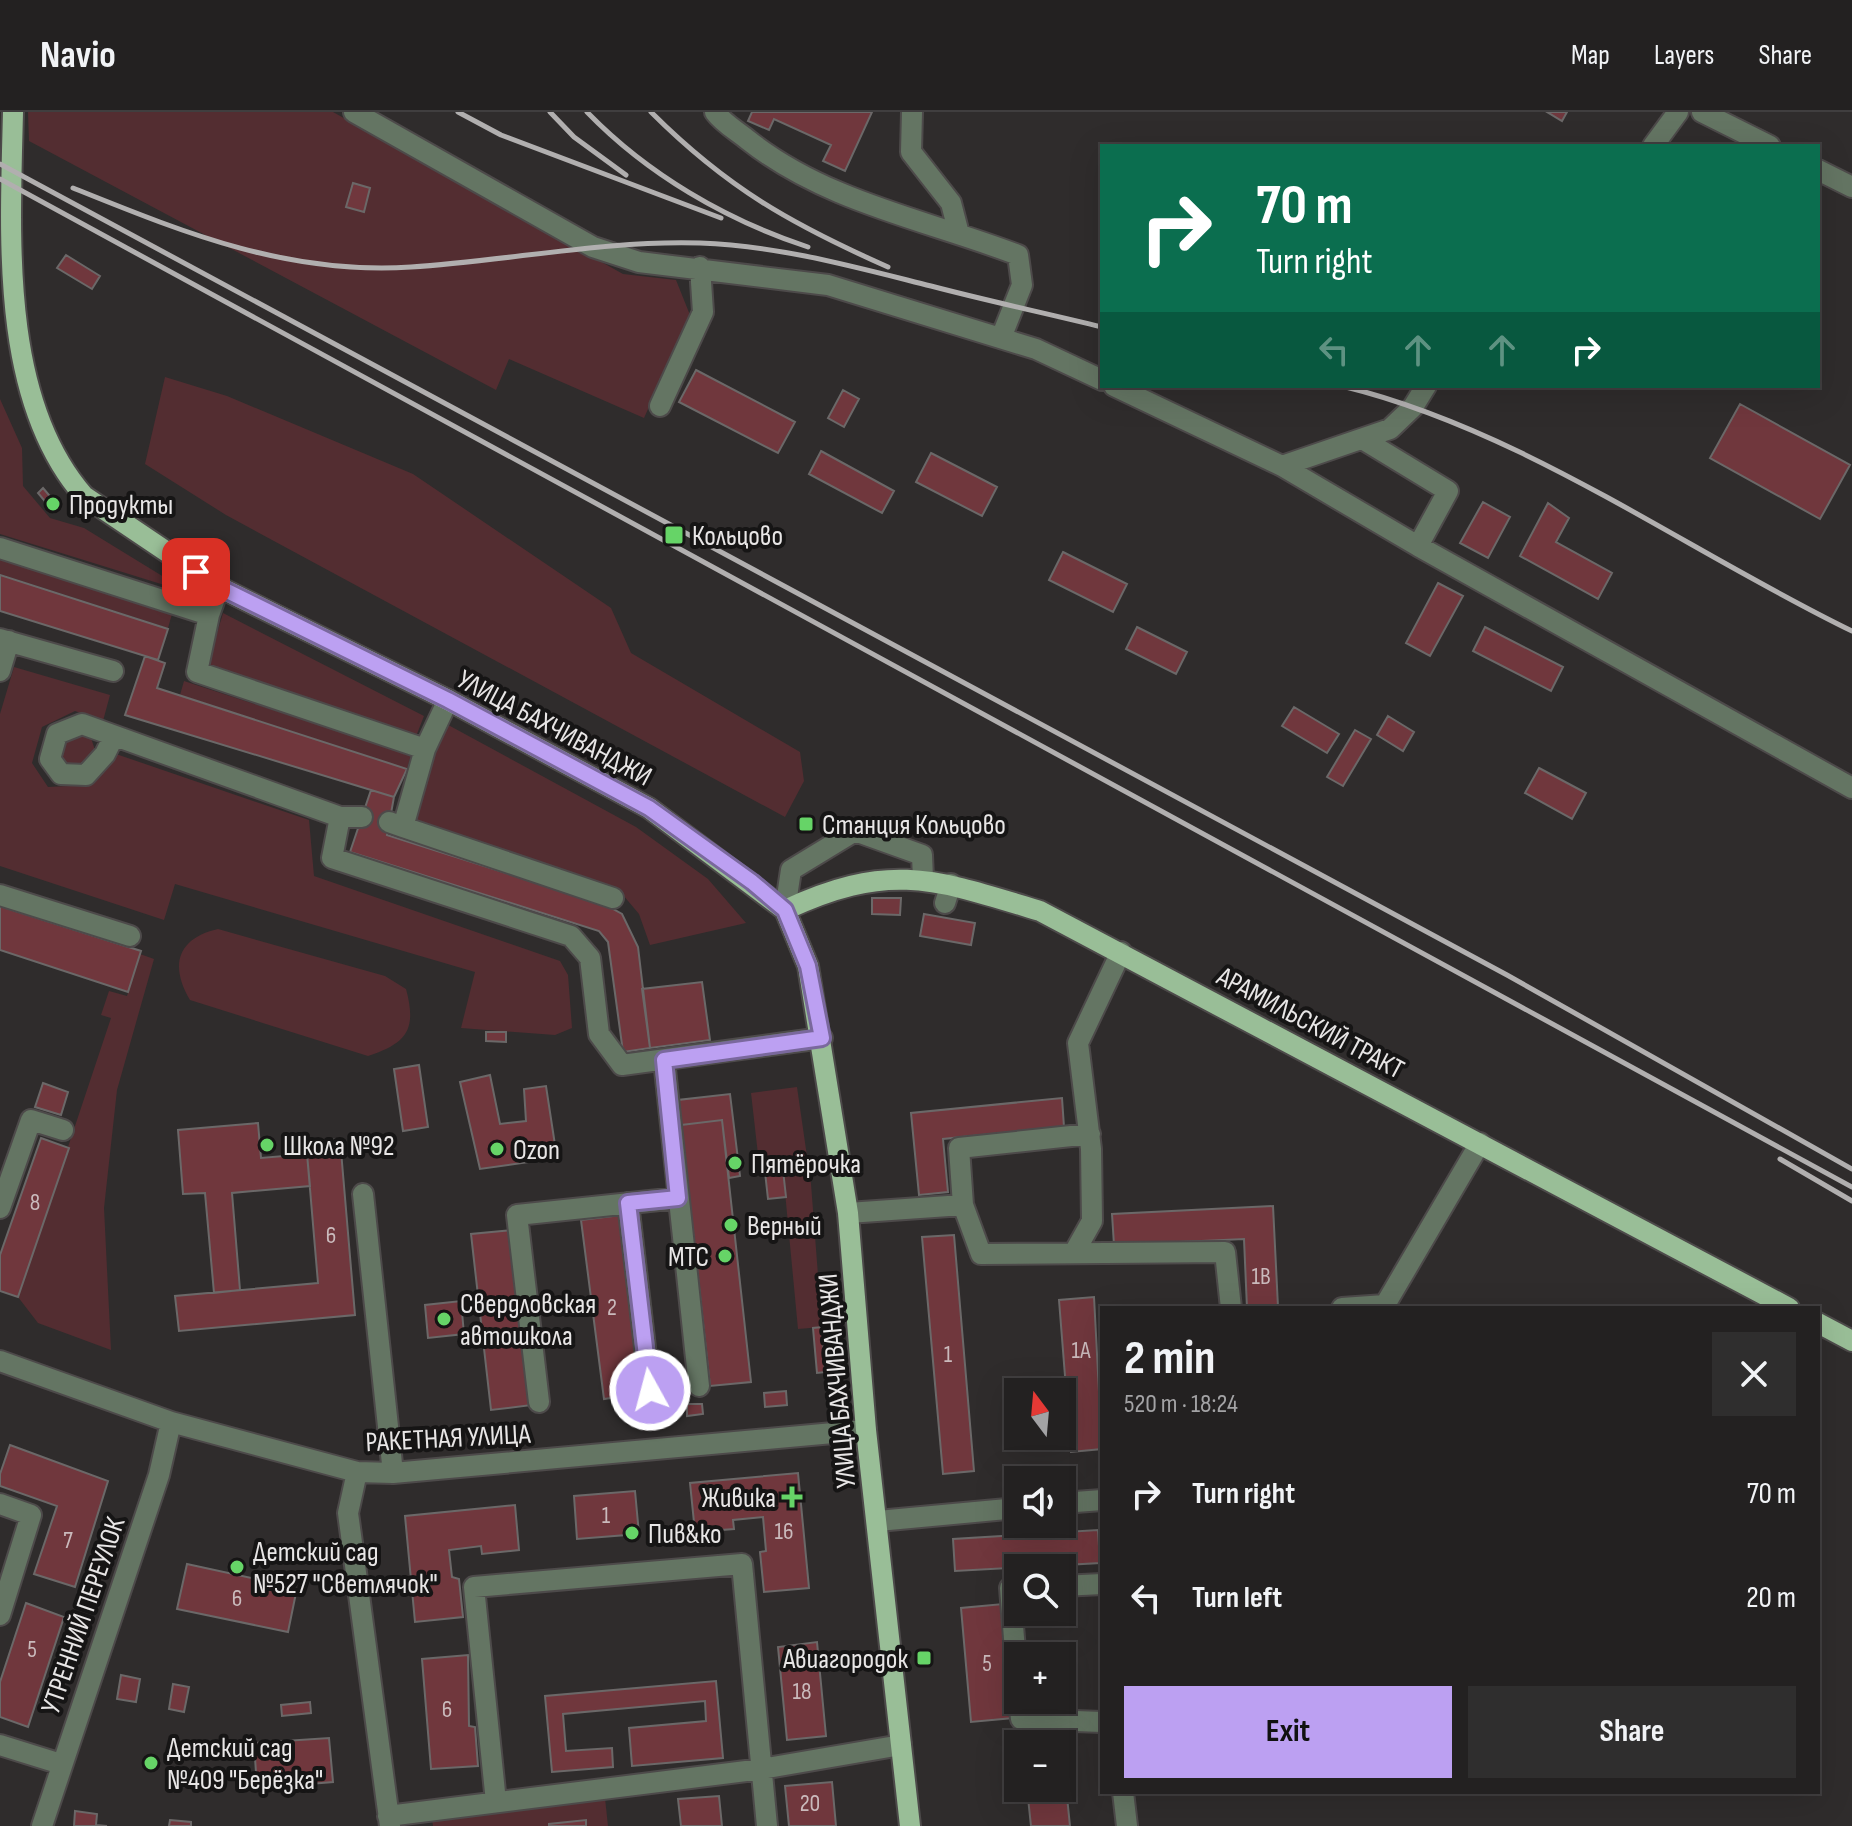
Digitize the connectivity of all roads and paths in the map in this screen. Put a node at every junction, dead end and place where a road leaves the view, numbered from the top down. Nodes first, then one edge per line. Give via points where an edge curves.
1 (13, 112) edge
2 (354, 112) edge
3 (715, 112) edge
4 (912, 112) edge
5 (1678, 112) edge
6 (1702, 112) edge
7 (1654, 144) edge
8 (1766, 144) edge
9 (1820, 171) edge
10 (1852, 187) edge
11 (959, 234) junction
12 (700, 267) junction
13 (4, 312) edge
14 (1001, 338) junction
15 (1100, 379) edge
16 (1118, 388) edge
17 (1425, 388) edge
18 (660, 406) dead end
19 (1364, 440) junction
20 (1282, 466) junction
21 (1418, 546) junction
22 (0, 548) edge
23 (219, 587) junction
24 (209, 615) junction
25 (5, 640) edge
26 (0, 671) edge
27 (113, 671) dead end
28 (448, 700) junction
29 (113, 738) dead end
30 (425, 749) junction
31 (1852, 788) edge
32 (340, 817) junction
33 (362, 817) dead end
34 (923, 879) junction
35 (0, 895) edge
36 (613, 898) dead end
37 (785, 910) junction
38 (130, 936) dead end
39 (1121, 952) junction
40 (822, 1038) junction
41 (664, 1060) junction
42 (63, 1130) dead end
43 (1090, 1134) junction
44 (1480, 1143) junction
45 (363, 1194) dead end
46 (678, 1198) junction
47 (628, 1203) junction
48 (963, 1205) junction
49 (0, 1208) edge
50 (848, 1213) junction
51 (1074, 1253) junction
52 (1231, 1306) edge
53 (1371, 1306) edge
54 (1785, 1306) edge
55 (1820, 1324) edge
56 (1852, 1341) edge
57 (0, 1361) edge
58 (699, 1386) dead end
59 (650, 1390) dead end
60 (539, 1402) dead end
61 (171, 1422) junction
62 (866, 1430) junction
63 (357, 1472) junction
64 (393, 1473) junction
65 (1100, 1500) edge
66 (1076, 1502) edge
67 (0, 1504) edge
68 (1004, 1509) edge
69 (878, 1521) junction
70 (1100, 1584) edge
71 (1076, 1585) edge
72 (0, 1615) edge
73 (1020, 1714) edge
74 (1100, 1722) edge
75 (0, 1745) edge
76 (901, 1745) junction
77 (61, 1764) junction
78 (762, 1769) junction
79 (1123, 1794) edge
80 (496, 1802) junction
81 (389, 1821) edge
82 (45, 1822) edge
83 (767, 1826) edge
84 (910, 1826) edge
85 (1127, 1826) edge

1 - 13 main road, УЛИЦА БАХЧИВАНДЖИ
2 - 12 street via 593,247 639,262
3 - 11 street via 770,158 821,184 894,215
4 - 11 street via 911,152 951,203
5 - 7 street
6 - 8 street
9 - 10 street
11 - 14 street via 1018,255 1022,285
12 - 14 street via 828,285
12 - 18 street via 703,312
13 - 23 main road, УЛИЦА БАХЧИВАНДЖИ via 28,414 64,478
14 - 15 street
16 - 20 street
17 - 19 street via 1390,429
19 - 20 street
19 - 21 street via 1448,491
20 - 21 street
21 - 31 street
22 - 24 street
23 - 24 street
23 - 28 main road, УЛИЦА БАХЧИВАНДЖИ
24 - 30 street via 197,672
25 - 26 street
25 - 27 street
28 - 30 street
28 - 37 main road, УЛИЦА БАХЧИВАНДЖИ via 649,808
29 - 32 street
30 - 36 street via 396,825
32 - 33 street
32 - 41 street via 332,858 571,936 590,958 599,1034 622,1065
34 - 37 main road, АРАМИЛЬСКИЙ ТРАКТ via 864,880
34 - 37 street via 922,855 855,831 791,870
34 - 39 main road, АРАМИЛЬСКИЙ ТРАКТ via 948,894 1040,911
35 - 38 street
37 - 40 main road, УЛИЦА БАХЧИВАНДЖИ via 808,966
39 - 43 street via 1078,1043
39 - 44 main road, АРАМИЛЬСКИЙ ТРАКТ
40 - 41 street
40 - 50 main road, УЛИЦА БАХЧИВАНДЖИ
41 - 46 street
42 - 49 street via 31,1120
43 - 48 street via 959,1148
43 - 51 street via 1092,1221
44 - 53 street via 1385,1305
44 - 54 main road, АРАМИЛЬСКИЙ ТРАКТ
45 - 64 street
46 - 47 street
46 - 58 street
47 - 59 street
47 - 60 street via 517,1215
48 - 50 street
48 - 51 street via 981,1254
50 - 62 main road, УЛИЦА БАХЧИВАНДЖИ
51 - 52 street via 1225,1252
55 - 56 main road
57 - 61 street, РАКЕТНАЯ УЛИЦА
61 - 63 street, РАКЕТНАЯ УЛИЦА
61 - 77 street, УТРЕННИЙ ПЕРЕУЛОК via 123,1600
62 - 64 street, РАКЕТНАЯ УЛИЦА
62 - 69 main road, УЛИЦА БАХЧИВАНДЖИ
63 - 64 street, РАКЕТНАЯ УЛИЦА
63 - 81 street via 348,1513 374,1791
65 - 66 street
67 - 72 street via 31,1515
68 - 69 street
69 - 76 main road, УЛИЦА БАХЧИВАНДЖИ
70 - 71 street
73 - 74 street via 1021,1719
75 - 77 street
76 - 78 street
76 - 84 main road, УЛИЦА БАХЧИВАНДЖИ
77 - 82 street, УТРЕННИЙ ПЕРЕУЛОК
78 - 80 street
78 - 80 street via 742,1564 474,1587
78 - 83 street
79 - 85 street
80 - 81 street

